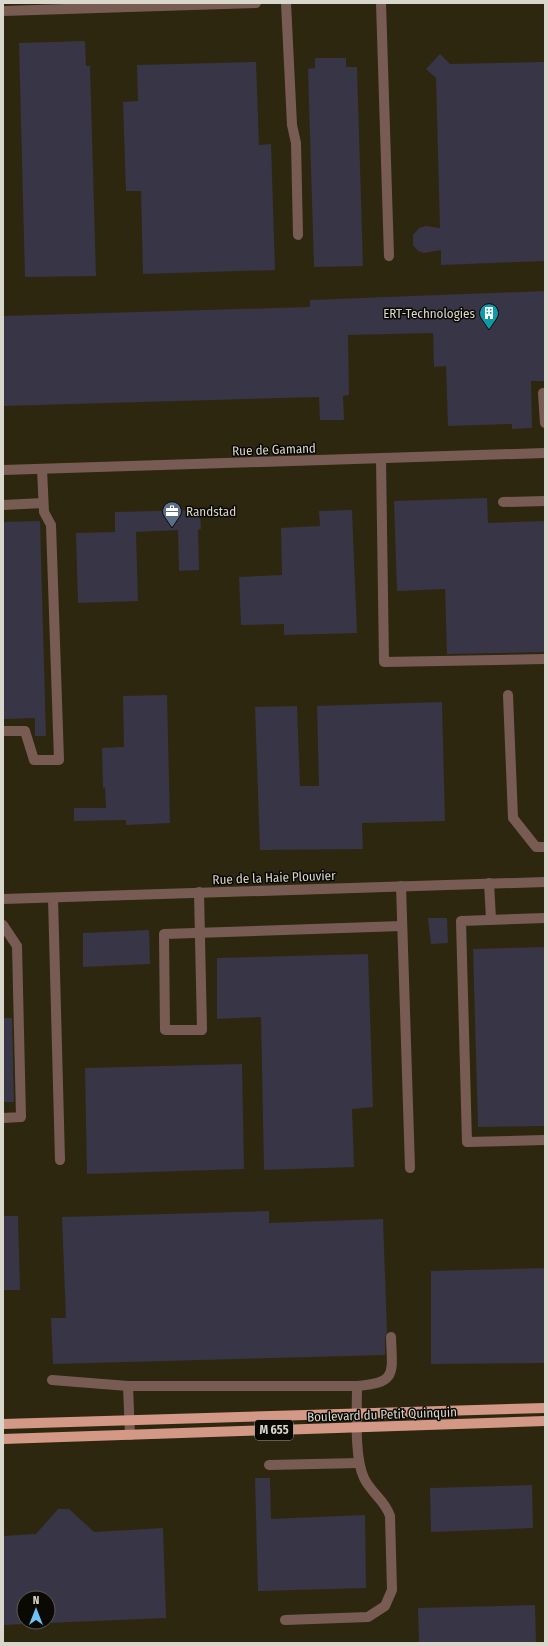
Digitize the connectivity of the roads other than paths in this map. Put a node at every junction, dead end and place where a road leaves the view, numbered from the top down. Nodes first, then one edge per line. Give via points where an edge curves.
1 (256, 3) edge
2 (286, 3) edge
3 (381, 3) edge
4 (3, 11) edge
5 (298, 235) dead end
6 (389, 256) dead end
7 (544, 393) dead end
8 (545, 423) edge
9 (545, 453) edge
10 (381, 458) junction
11 (42, 469) junction
12 (3, 470) edge
13 (545, 501) edge
14 (503, 502) dead end
15 (43, 503) junction
16 (3, 505) edge
17 (545, 659) edge
18 (508, 695) dead end
19 (3, 731) edge
20 (545, 847) edge
21 (545, 882) edge
22 (489, 883) junction
23 (401, 886) junction
24 (199, 892) junction
25 (53, 898) junction
26 (3, 899) edge
27 (545, 918) edge
28 (491, 919) junction
29 (3, 926) edge
30 (402, 926) junction
31 (200, 932) junction
32 (3, 1118) edge
33 (545, 1140) edge
34 (60, 1160) dead end
35 (410, 1168) dead end
36 (391, 1337) dead end
37 (52, 1380) dead end
38 (128, 1386) junction
39 (357, 1386) junction
40 (545, 1408) edge
41 (357, 1414) junction
42 (130, 1420) junction
43 (545, 1421) edge
44 (3, 1424) edge
45 (357, 1428) junction
46 (130, 1435) junction
47 (3, 1439) edge
48 (359, 1463) junction
49 (269, 1465) dead end
50 (285, 1620) dead end

1 - 4 street
2 - 5 street via 292,124 296,143
3 - 6 street
7 - 8 street
9 - 10 street, Rue de Gamand
10 - 11 street, Rue de Gamand
10 - 17 street via 384,662
11 - 12 street, Rue de Gamand
11 - 15 street
13 - 14 street
15 - 16 street
15 - 19 street via 44,512 51,525 59,760 34,760 25,731
18 - 20 street via 513,818 536,847
21 - 22 street, Rue de la Haie Plouvier
22 - 23 street, Rue de la Haie Plouvier
22 - 28 street
23 - 24 street, Rue de la Haie Plouvier
23 - 30 street
24 - 25 street, Rue de la Haie Plouvier
24 - 31 street
25 - 26 street, Rue de la Haie Plouvier
25 - 34 street
27 - 28 street
28 - 33 street via 461,921 468,1142
29 - 32 street via 16,946 21,1117
30 - 31 street
30 - 35 street
31 - 31 street via 164,934 165,1030 202,1030
36 - 39 street via 392,1372 386,1380 377,1385
37 - 38 street
38 - 39 street
38 - 42 street
39 - 41 street
40 - 41 main road, Boulevard du Petit Quinquin / M 655
41 - 42 main road, Boulevard du Petit Quinquin / M 655
41 - 45 street
42 - 44 main road, Boulevard du Petit Quinquin / M 655
42 - 46 street
43 - 45 main road, Boulevard du Petit Quinquin / M 655
45 - 46 main road, Boulevard du Petit Quinquin / M 655
45 - 48 street
46 - 47 main road, Boulevard du Petit Quinquin / M 655
48 - 49 street
48 - 50 street via 364,1478 387,1506 390,1516 392,1590 385,1606 368,1617

